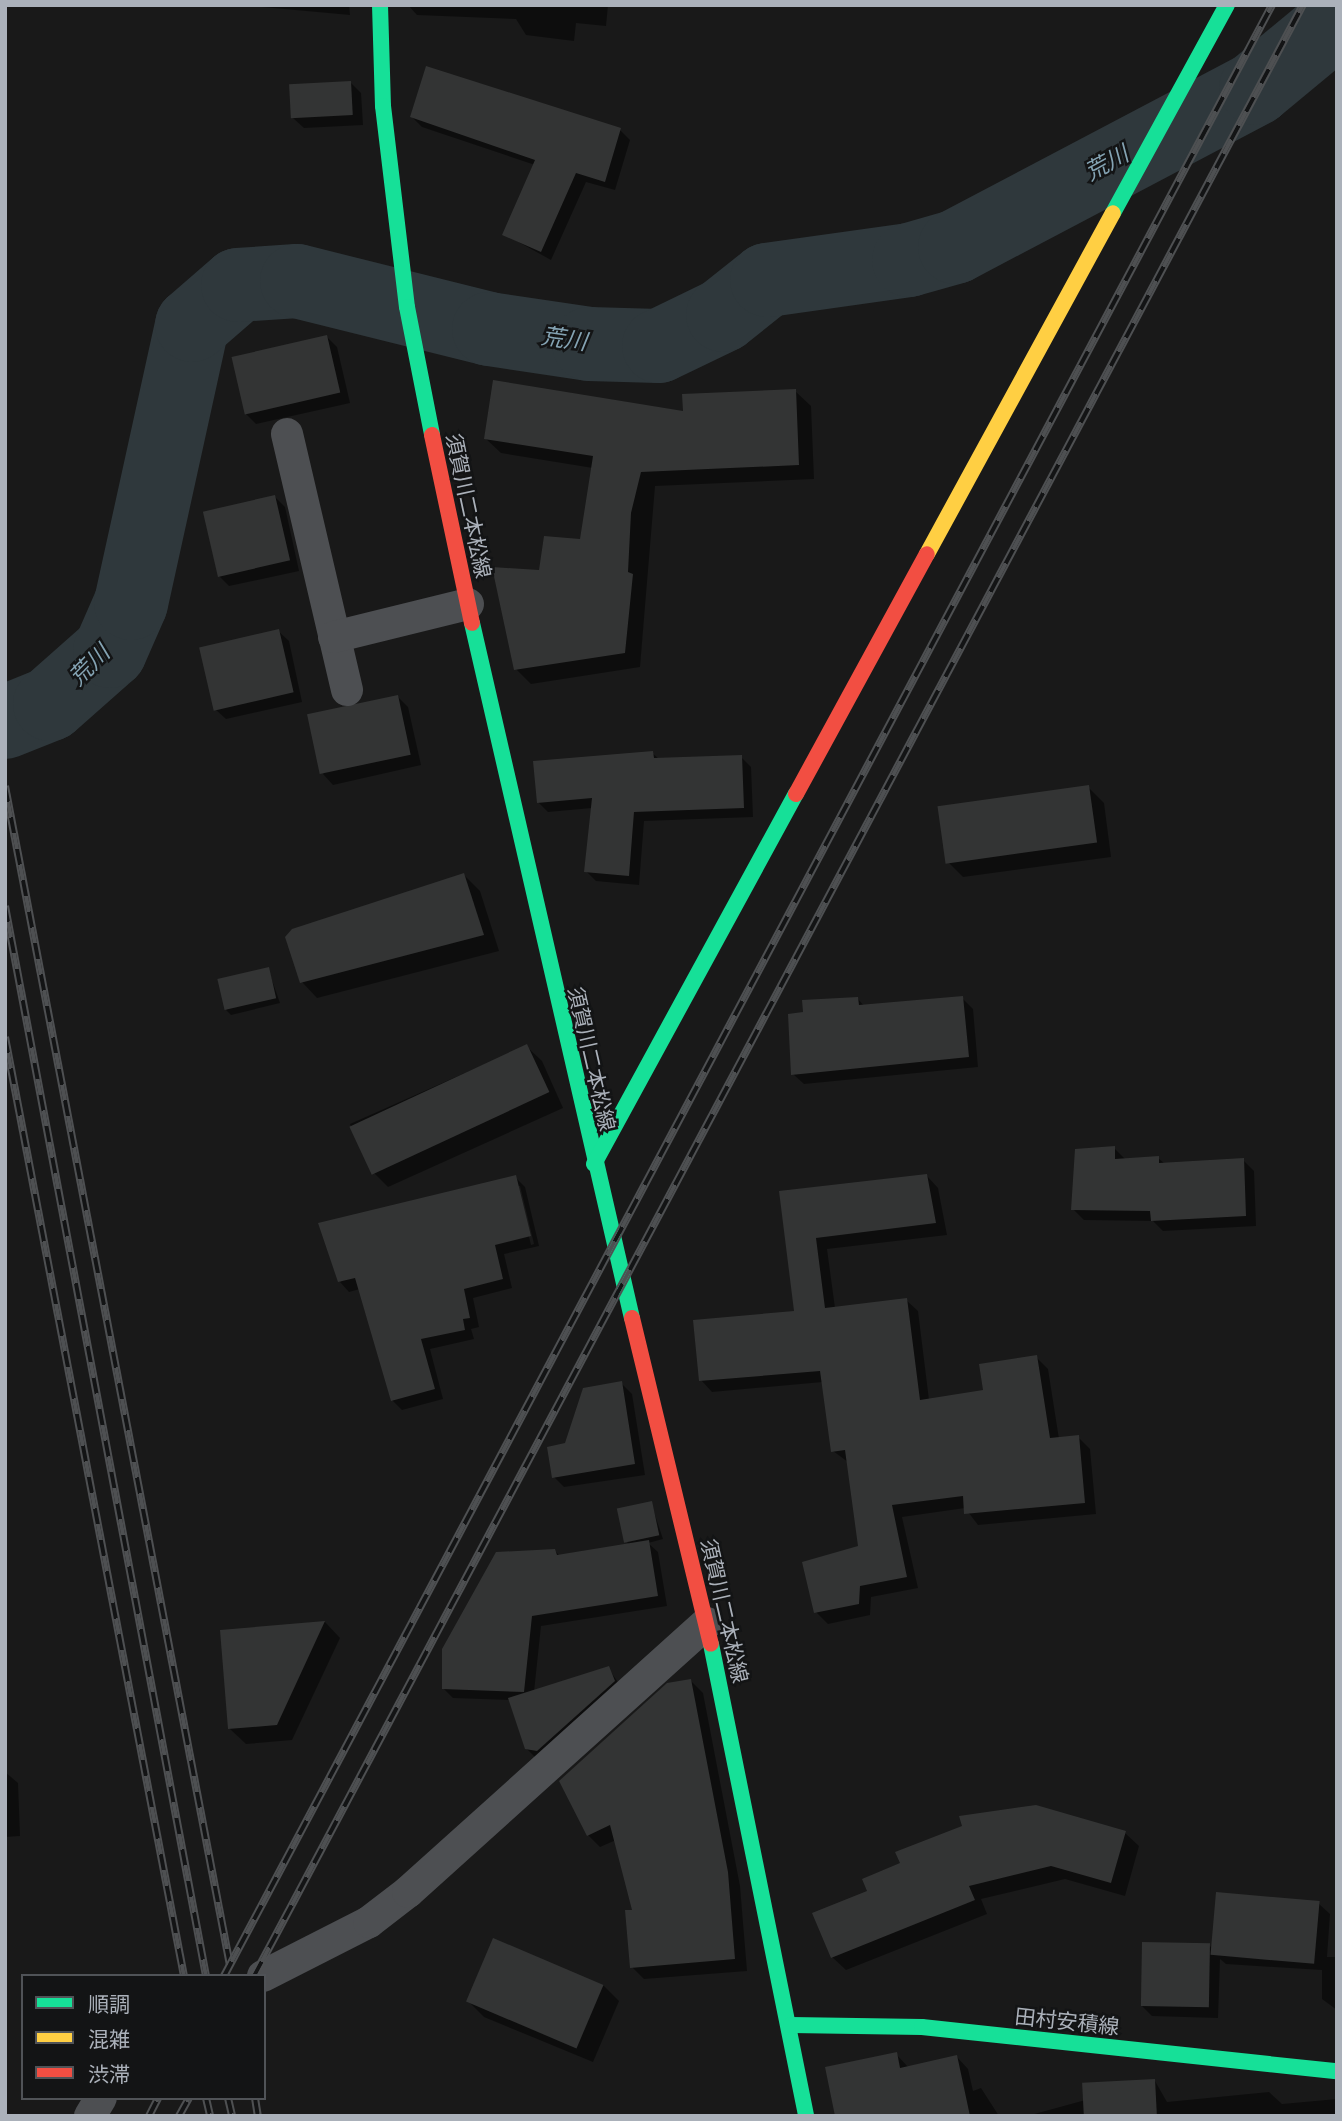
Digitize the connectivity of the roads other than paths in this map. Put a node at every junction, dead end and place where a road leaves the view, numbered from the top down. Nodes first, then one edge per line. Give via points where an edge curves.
1 (380, 5) edge
2 (1227, 5) edge
3 (287, 434) dead end
4 (468, 604) junction
5 (334, 638) junction
6 (346, 690) dead end
7 (594, 1164) junction
8 (707, 1623) junction
9 (266, 1974) edge
10 (791, 2025) junction
11 (1337, 2071) edge
12 (100, 2100) edge
13 (90, 2116) edge
14 (806, 2116) edge

1 - 4 main road, 須賀川二本松線 via 383,106 407,307
2 - 7 main road
3 - 5 street
4 - 5 street
4 - 7 main road, 須賀川二本松線
5 - 6 street
7 - 8 main road, 須賀川二本松線
8 - 9 street via 408,1892 369,1922
8 - 10 main road, 須賀川二本松線
10 - 11 main road, 田村安積線 via 922,2028
10 - 14 main road, 須賀川二本松線
12 - 13 street

